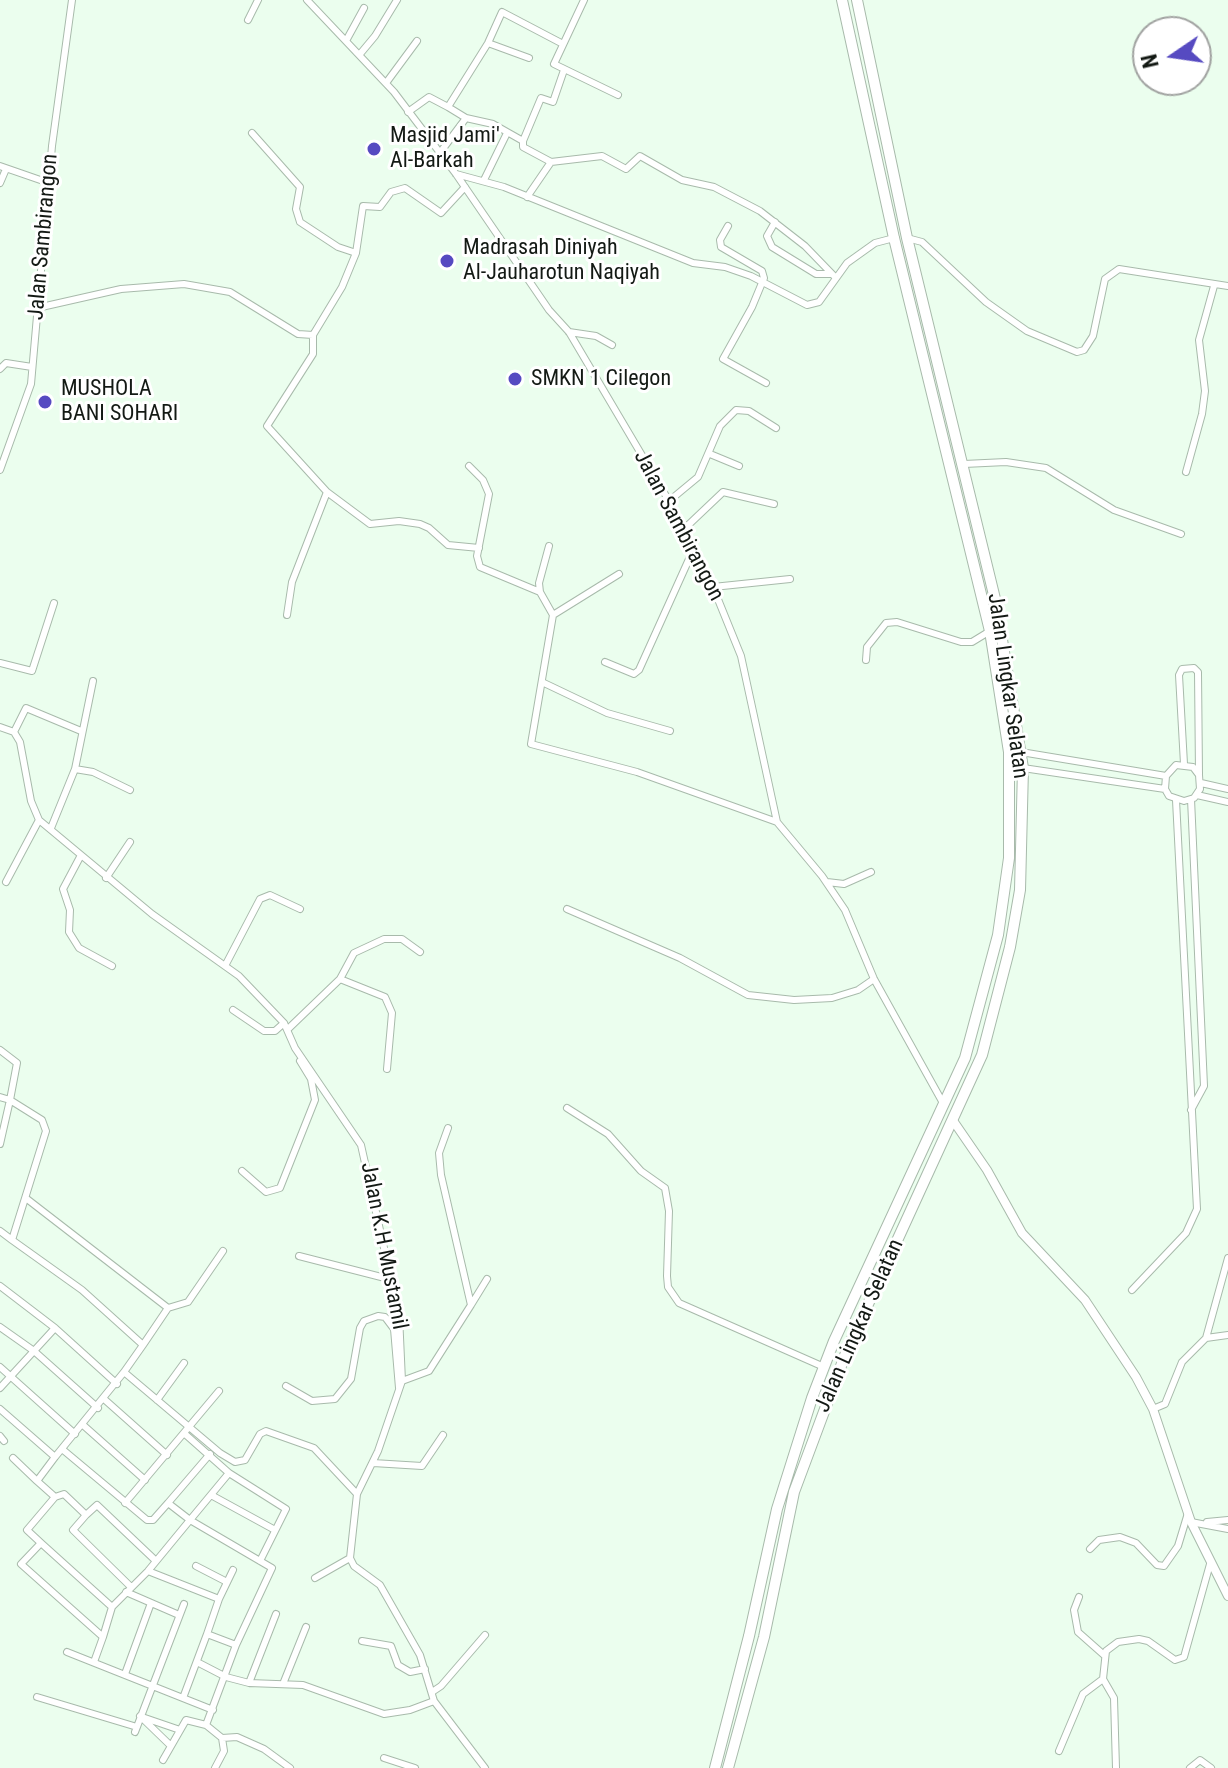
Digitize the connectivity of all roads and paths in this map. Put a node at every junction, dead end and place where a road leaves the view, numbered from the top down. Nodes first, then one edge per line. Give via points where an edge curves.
1 (72, 0) edge
2 (258, 0) edge
3 (307, 0) edge
4 (397, 0) edge
5 (584, 0) edge
6 (842, 0) edge
7 (857, 0) edge
8 (364, 8) dead end
9 (248, 20) dead end
10 (347, 39) junction
11 (417, 41) dead end
12 (488, 43) junction
13 (563, 44) junction
14 (360, 54) junction
15 (529, 58) dead end
16 (564, 70) junction
17 (386, 83) junction
18 (618, 95) dead end
19 (448, 107) junction
20 (408, 112) junction
21 (466, 118) junction
22 (252, 133) dead end
23 (507, 133) junction
24 (523, 141) junction
25 (439, 154) junction
26 (551, 162) junction
27 (3, 168) edge
28 (456, 174) junction
29 (484, 180) junction
30 (0, 183) edge
31 (49, 183) junction
32 (465, 187) junction
33 (527, 197) junction
34 (775, 222) junction
35 (728, 226) dead end
36 (894, 238) junction
37 (907, 238) junction
38 (356, 253) junction
39 (832, 276) junction
40 (762, 284) junction
41 (1214, 286) junction
42 (1228, 286) edge
43 (37, 308) junction
44 (569, 332) junction
45 (313, 335) junction
46 (612, 345) dead end
47 (32, 367) junction
48 (0, 369) edge
49 (766, 383) dead end
50 (776, 428) dead end
51 (710, 454) junction
52 (964, 464) junction
53 (469, 466) dead end
54 (739, 466) dead end
55 (0, 470) edge
56 (1186, 472) dead end
57 (327, 492) junction
58 (669, 501) junction
59 (774, 504) dead end
60 (684, 529) junction
61 (1181, 534) dead end
62 (549, 546) dead end
63 (479, 548) junction
64 (694, 548) junction
65 (619, 574) dead end
66 (790, 579) dead end
67 (713, 587) junction
68 (540, 592) junction
69 (54, 603) dead end
70 (996, 603) junction
71 (984, 605) junction
72 (287, 615) dead end
73 (553, 615) junction
74 (990, 631) junction
75 (866, 660) dead end
76 (605, 662) dead end
77 (0, 663) edge
78 (93, 681) dead end
79 (544, 683) junction
80 (0, 727) edge
81 (81, 731) junction
82 (670, 731) dead end
83 (14, 732) junction
84 (1021, 752) junction
85 (1056, 758) junction
86 (1184, 764) junction
87 (1023, 768) junction
88 (75, 769) junction
89 (1054, 773) junction
90 (1166, 776) junction
91 (1200, 779) junction
92 (1165, 789) junction
93 (1228, 789) edge
94 (130, 790) dead end
95 (1194, 797) junction
96 (1176, 800) junction
97 (1228, 802) edge
98 (39, 820) junction
99 (777, 822) junction
100 (51, 828) junction
101 (130, 842) dead end
102 (80, 857) junction
103 (1009, 858) junction
104 (1022, 858) junction
105 (871, 872) dead end
106 (106, 878) junction
107 (6, 882) dead end
108 (827, 882) junction
109 (300, 909) dead end
110 (567, 909) dead end
111 (420, 952) dead end
112 (226, 964) junction
113 (112, 966) dead end
114 (340, 979) junction
115 (874, 979) junction
116 (233, 1010) dead end
117 (286, 1026) junction
118 (292, 1041) junction
119 (0, 1050) edge
120 (387, 1069) dead end
121 (0, 1097) edge
122 (10, 1100) junction
123 (945, 1106) junction
124 (567, 1108) dead end
125 (1191, 1110) junction
126 (954, 1122) junction
127 (448, 1128) dead end
128 (0, 1142) edge
129 (242, 1171) dead end
130 (901, 1196) junction
131 (27, 1199) junction
132 (915, 1204) junction
133 (0, 1231) edge
134 (12, 1240) junction
135 (223, 1251) dead end
136 (299, 1256) dead end
137 (1228, 1258) edge
138 (389, 1279) junction
139 (487, 1279) dead end
140 (0, 1286) edge
141 (1132, 1290) dead end
142 (471, 1305) junction
143 (168, 1308) junction
144 (0, 1327) edge
145 (55, 1328) junction
146 (1228, 1335) edge
147 (1206, 1338) junction
148 (143, 1345) junction
149 (34, 1351) junction
150 (184, 1363) dead end
151 (0, 1367) edge
152 (824, 1367) junction
153 (124, 1372) junction
154 (11, 1376) junction
155 (402, 1381) junction
156 (117, 1384) junction
157 (286, 1386) dead end
158 (0, 1388) edge
159 (219, 1391) dead end
160 (399, 1392) junction
161 (104, 1399) junction
162 (157, 1400) junction
163 (98, 1408) junction
164 (0, 1409) edge
165 (1153, 1409) junction
166 (83, 1425) junction
167 (187, 1431) junction
168 (75, 1434) junction
169 (443, 1435) dead end
170 (62, 1449) junction
171 (210, 1454) junction
172 (167, 1455) junction
173 (55, 1457) junction
174 (13, 1458) dead end
175 (373, 1463) junction
176 (229, 1473) junction
177 (145, 1480) junction
178 (37, 1481) junction
179 (357, 1494) junction
180 (211, 1495) junction
181 (55, 1497) junction
182 (125, 1503) junction
183 (168, 1503) junction
184 (86, 1515) junction
185 (1190, 1517) junction
186 (190, 1520) junction
187 (1228, 1520) edge
188 (1207, 1522) junction
189 (1228, 1529) edge
190 (275, 1530) junction
191 (41, 1543) junction
192 (1090, 1549) dead end
193 (350, 1558) junction
194 (156, 1561) junction
195 (260, 1561) junction
196 (1210, 1564) junction
197 (196, 1566) dead end
198 (233, 1570) dead end
199 (148, 1571) junction
200 (315, 1578) dead end
201 (227, 1582) junction
202 (129, 1590) junction
203 (1228, 1596) edge
204 (1079, 1597) dead end
205 (219, 1599) junction
206 (151, 1603) junction
207 (184, 1604) dead end
208 (112, 1607) junction
209 (276, 1614) dead end
210 (179, 1615) junction
211 (306, 1627) dead end
212 (207, 1634) junction
213 (485, 1635) dead end
214 (103, 1637) junction
215 (362, 1641) dead end
216 (236, 1645) junction
217 (67, 1652) dead end
218 (1104, 1655) junction
219 (94, 1662) junction
220 (197, 1662) junction
221 (425, 1669) junction
222 (125, 1674) junction
223 (226, 1677) junction
224 (1103, 1679) junction
225 (249, 1683) junction
226 (283, 1684) junction
227 (152, 1685) junction
228 (432, 1692) junction
229 (37, 1697) dead end
230 (183, 1698) junction
231 (434, 1701) junction
232 (213, 1710) junction
233 (140, 1716) junction
234 (206, 1725) junction
235 (180, 1730) junction
236 (222, 1738) junction
237 (171, 1746) junction
238 (1059, 1751) dead end
239 (384, 1758) dead end
240 (163, 1760) dead end
241 (481, 1766) edge
242 (215, 1768) edge
243 (290, 1768) edge
244 (415, 1768) edge
245 (715, 1768) edge
246 (728, 1768) edge
247 (1116, 1768) edge
248 (1190, 1768) edge
249 (1211, 1768) edge

1 - 31 street, Jalan Sambirangon
2 - 9 street
3 - 10 street, Jalan Sambirangon
4 - 14 street
5 - 13 street
6 - 36 highway, Jalan Lingkar Selatan
7 - 37 highway, Jalan Lingkar Selatan
8 - 10 street
10 - 14 street, Jalan Sambirangon
11 - 17 street
12 - 13 street via 502,12
12 - 15 street
12 - 19 street
13 - 16 street via 554,64
14 - 17 street, Jalan Sambirangon
16 - 18 street
16 - 24 street via 553,102 541,98
17 - 20 street, Jalan Sambirangon
19 - 20 street via 429,97
19 - 21 street
20 - 25 street, Jalan Sambirangon
21 - 23 street
21 - 25 street
22 - 38 street via 300,187 300,222
23 - 24 street
23 - 29 street
24 - 26 street via 523,147
25 - 28 street, Jalan Sambirangon
26 - 33 street
26 - 34 street via 602,156 624,169 640,156 682,180 730,194
27 - 30 street
27 - 31 street
28 - 29 street
28 - 32 street, Jalan Sambirangon
29 - 33 street
31 - 43 street, Jalan Sambirangon
32 - 38 street via 441,213 405,188 391,192 380,207 363,206
32 - 44 street, Jalan Sambirangon
33 - 40 street via 693,263 725,267
34 - 39 street
34 - 39 street via 767,236 772,247 816,274
35 - 40 street via 721,247 762,271
36 - 37 highway
36 - 39 street via 865,249
36 - 71 highway, Jalan Lingkar Selatan
37 - 41 street via 922,242 986,302 1027,331 1077,352 1093,336 1102,284 1112,272 1125,268
37 - 52 highway, Jalan Lingkar Selatan
38 - 45 street
39 - 40 street via 819,302 811,305
40 - 49 street via 723,357
41 - 42 street
41 - 56 street via 1199,340 1205,381 1202,414
43 - 45 street via 121,289 184,284 230,292 298,334
43 - 47 street, Jalan Sambirangon
44 - 46 street
44 - 58 street, Jalan Sambirangon
45 - 57 street via 313,354 267,426
47 - 48 street via 5,363
47 - 55 street, Jalan Sambirangon via 28,398
50 - 51 street via 749,411 736,410 720,426
51 - 54 street
51 - 58 street via 698,477
52 - 61 street via 1006,462 1046,468 1114,510
52 - 70 highway, Jalan Lingkar Selatan
53 - 63 street via 489,494
57 - 63 street via 370,524 420,524 448,545
57 - 72 street via 292,582
58 - 60 street, Jalan Sambirangon
59 - 60 street via 723,492
60 - 64 street, Jalan Sambirangon
62 - 68 street
63 - 68 street via 483,569
64 - 67 street, Jalan Sambirangon
64 - 76 street via 639,670 634,674
65 - 73 street
66 - 67 street
67 - 99 street, Jalan Sambirangon via 750,684
68 - 73 street
69 - 77 street via 32,671
70 - 71 highway
70 - 84 highway, Jalan Lingkar Selatan
71 - 74 highway, Jalan Lingkar Selatan
73 - 79 street
74 - 75 street via 961,642 886,623 867,647
74 - 103 highway, Jalan Lingkar Selatan via 1009,752
78 - 81 street
79 - 82 street via 607,713
79 - 99 street via 531,744 637,772
80 - 83 street
81 - 83 street via 26,708
81 - 88 street
83 - 98 street
84 - 85 street
84 - 87 highway, Jalan Lingkar Selatan
85 - 89 street
85 - 90 street
86 - 90 street
86 - 91 street
86 - 91 street via 1179,675 1182,669 1194,668
87 - 89 street
87 - 104 highway, Jalan Lingkar Selatan
88 - 94 street
88 - 100 street
89 - 92 street
90 - 92 street
91 - 93 street
91 - 95 street
92 - 96 street
95 - 96 street
95 - 97 street
95 - 125 street via 1204,1083
96 - 125 street
98 - 100 street, Jalan K.H Mustamil
98 - 107 street
99 - 108 street, Jalan Sambirangon
100 - 102 street, Jalan K.H Mustamil
101 - 106 street
102 - 106 street, Jalan K.H Mustamil
102 - 113 street via 63,889 70,910 69,932 85,953
103 - 104 highway
103 - 123 highway, Jalan Lingkar Selatan via 983,996
104 - 126 highway, Jalan Lingkar Selatan via 1010,947 982,1055
105 - 108 street via 844,884
106 - 112 street, Jalan K.H Mustamil
108 - 115 street, Jalan Sambirangon
109 - 112 street via 270,895 260,899
110 - 115 street via 680,958 748,995 832,998
111 - 114 street via 402,939 384,939 354,953
112 - 117 street, Jalan K.H Mustamil
114 - 117 street
114 - 120 street via 389,999
115 - 123 street, Jalan Sambirangon
116 - 117 street via 264,1031
117 - 118 street, Jalan K.H Mustamil
118 - 129 street via 311,1079 314,1107 276,1192 266,1192
118 - 138 street, Jalan K.H Mustamil via 361,1145
119 - 122 street via 17,1063
121 - 122 street
122 - 128 street
122 - 131 street via 46,1125
123 - 130 highway, Jalan Lingkar Selatan
124 - 152 street via 608,1134 641,1171 665,1188 668,1287 679,1303
125 - 141 street via 1197,1215
126 - 132 highway, Jalan Lingkar Selatan
126 - 165 street via 1022,1233 1085,1300
127 - 142 street via 439,1153 441,1175
130 - 132 highway
130 - 152 highway, Jalan Lingkar Selatan
131 - 134 street
131 - 143 street
132 - 246 highway, Jalan Lingkar Selatan via 847,1350 794,1492 764,1637
133 - 134 street
134 - 148 street via 82,1290
135 - 143 street via 188,1302
136 - 138 street
137 - 147 street
138 - 155 street, Jalan K.H Mustamil via 401,1330
139 - 142 street
140 - 145 street
142 - 155 street via 429,1371
143 - 148 street
144 - 149 street
145 - 149 street
145 - 156 street
146 - 147 street
147 - 165 street via 1176,1371 1165,1404
148 - 153 street
149 - 154 street
149 - 163 street
150 - 162 street
151 - 154 street
152 - 245 highway, Jalan Lingkar Selatan via 777,1509
153 - 156 street
153 - 162 street
154 - 158 street
154 - 168 street
155 - 160 street, Jalan K.H Mustamil
156 - 161 street
157 - 160 street via 312,1401 335,1399 351,1379 360,1328 378,1316 394,1329
159 - 167 street
160 - 175 street, Jalan K.H Mustamil
161 - 163 street
161 - 172 street
162 - 167 street
163 - 166 street
164 - 173 street
165 - 185 street
166 - 168 street
166 - 177 street
167 - 171 street
167 - 172 street
167 - 179 street via 235,1462 248,1459 266,1431 304,1444
168 - 170 street
169 - 175 street via 422,1466
170 - 173 street
170 - 182 street
171 - 176 street
171 - 183 street
172 - 177 street
173 - 178 street
174 - 178 street
175 - 179 street, Jalan K.H Mustamil
176 - 180 street
176 - 190 street via 284,1505 286,1513
177 - 182 street
178 - 181 street
179 - 193 street, Jalan K.H Mustamil
180 - 186 street
180 - 190 street
181 - 184 street via 64,1494
181 - 191 street via 27,1530
182 - 183 street via 150,1521
183 - 186 street
184 - 194 street via 97,1505
184 - 202 street via 73,1530
185 - 188 street
185 - 192 street via 1164,1566 1120,1537 1099,1540
185 - 196 street
186 - 194 street
186 - 195 street
187 - 188 street
188 - 189 street
190 - 195 street
191 - 208 street
191 - 214 street via 22,1566
193 - 200 street
193 - 221 street via 380,1585
194 - 199 street
195 - 216 street via 272,1568
196 - 203 street
196 - 218 street via 1184,1657 1175,1660 1139,1639 1113,1645
197 - 201 street
198 - 201 street
199 - 202 street
199 - 205 street
201 - 205 street
202 - 206 street
202 - 208 street
204 - 218 street via 1074,1610 1078,1632
205 - 212 street
206 - 210 street
206 - 222 street
207 - 210 street
208 - 214 street
209 - 225 street
210 - 227 street
211 - 226 street
212 - 216 street
212 - 220 street
213 - 228 street
214 - 219 street
215 - 221 street via 391,1646 398,1665 410,1672
216 - 223 street
217 - 219 street
218 - 224 street
219 - 222 street
220 - 223 street
220 - 230 street
221 - 228 street
222 - 227 street
223 - 225 street
223 - 232 street
224 - 238 street via 1083,1694
224 - 247 street via 1114,1698
225 - 226 street
226 - 231 street via 303,1685 384,1714
227 - 230 street
227 - 233 street
228 - 231 street
229 - 233 street via 136,1729
230 - 232 street
231 - 241 street
232 - 234 street
233 - 235 street
233 - 237 street
234 - 235 street via 186,1720
234 - 236 street
235 - 237 street
236 - 242 street via 224,1751
236 - 243 street via 237,1737
237 - 240 street
239 - 244 street
248 - 249 street via 1200,1760

